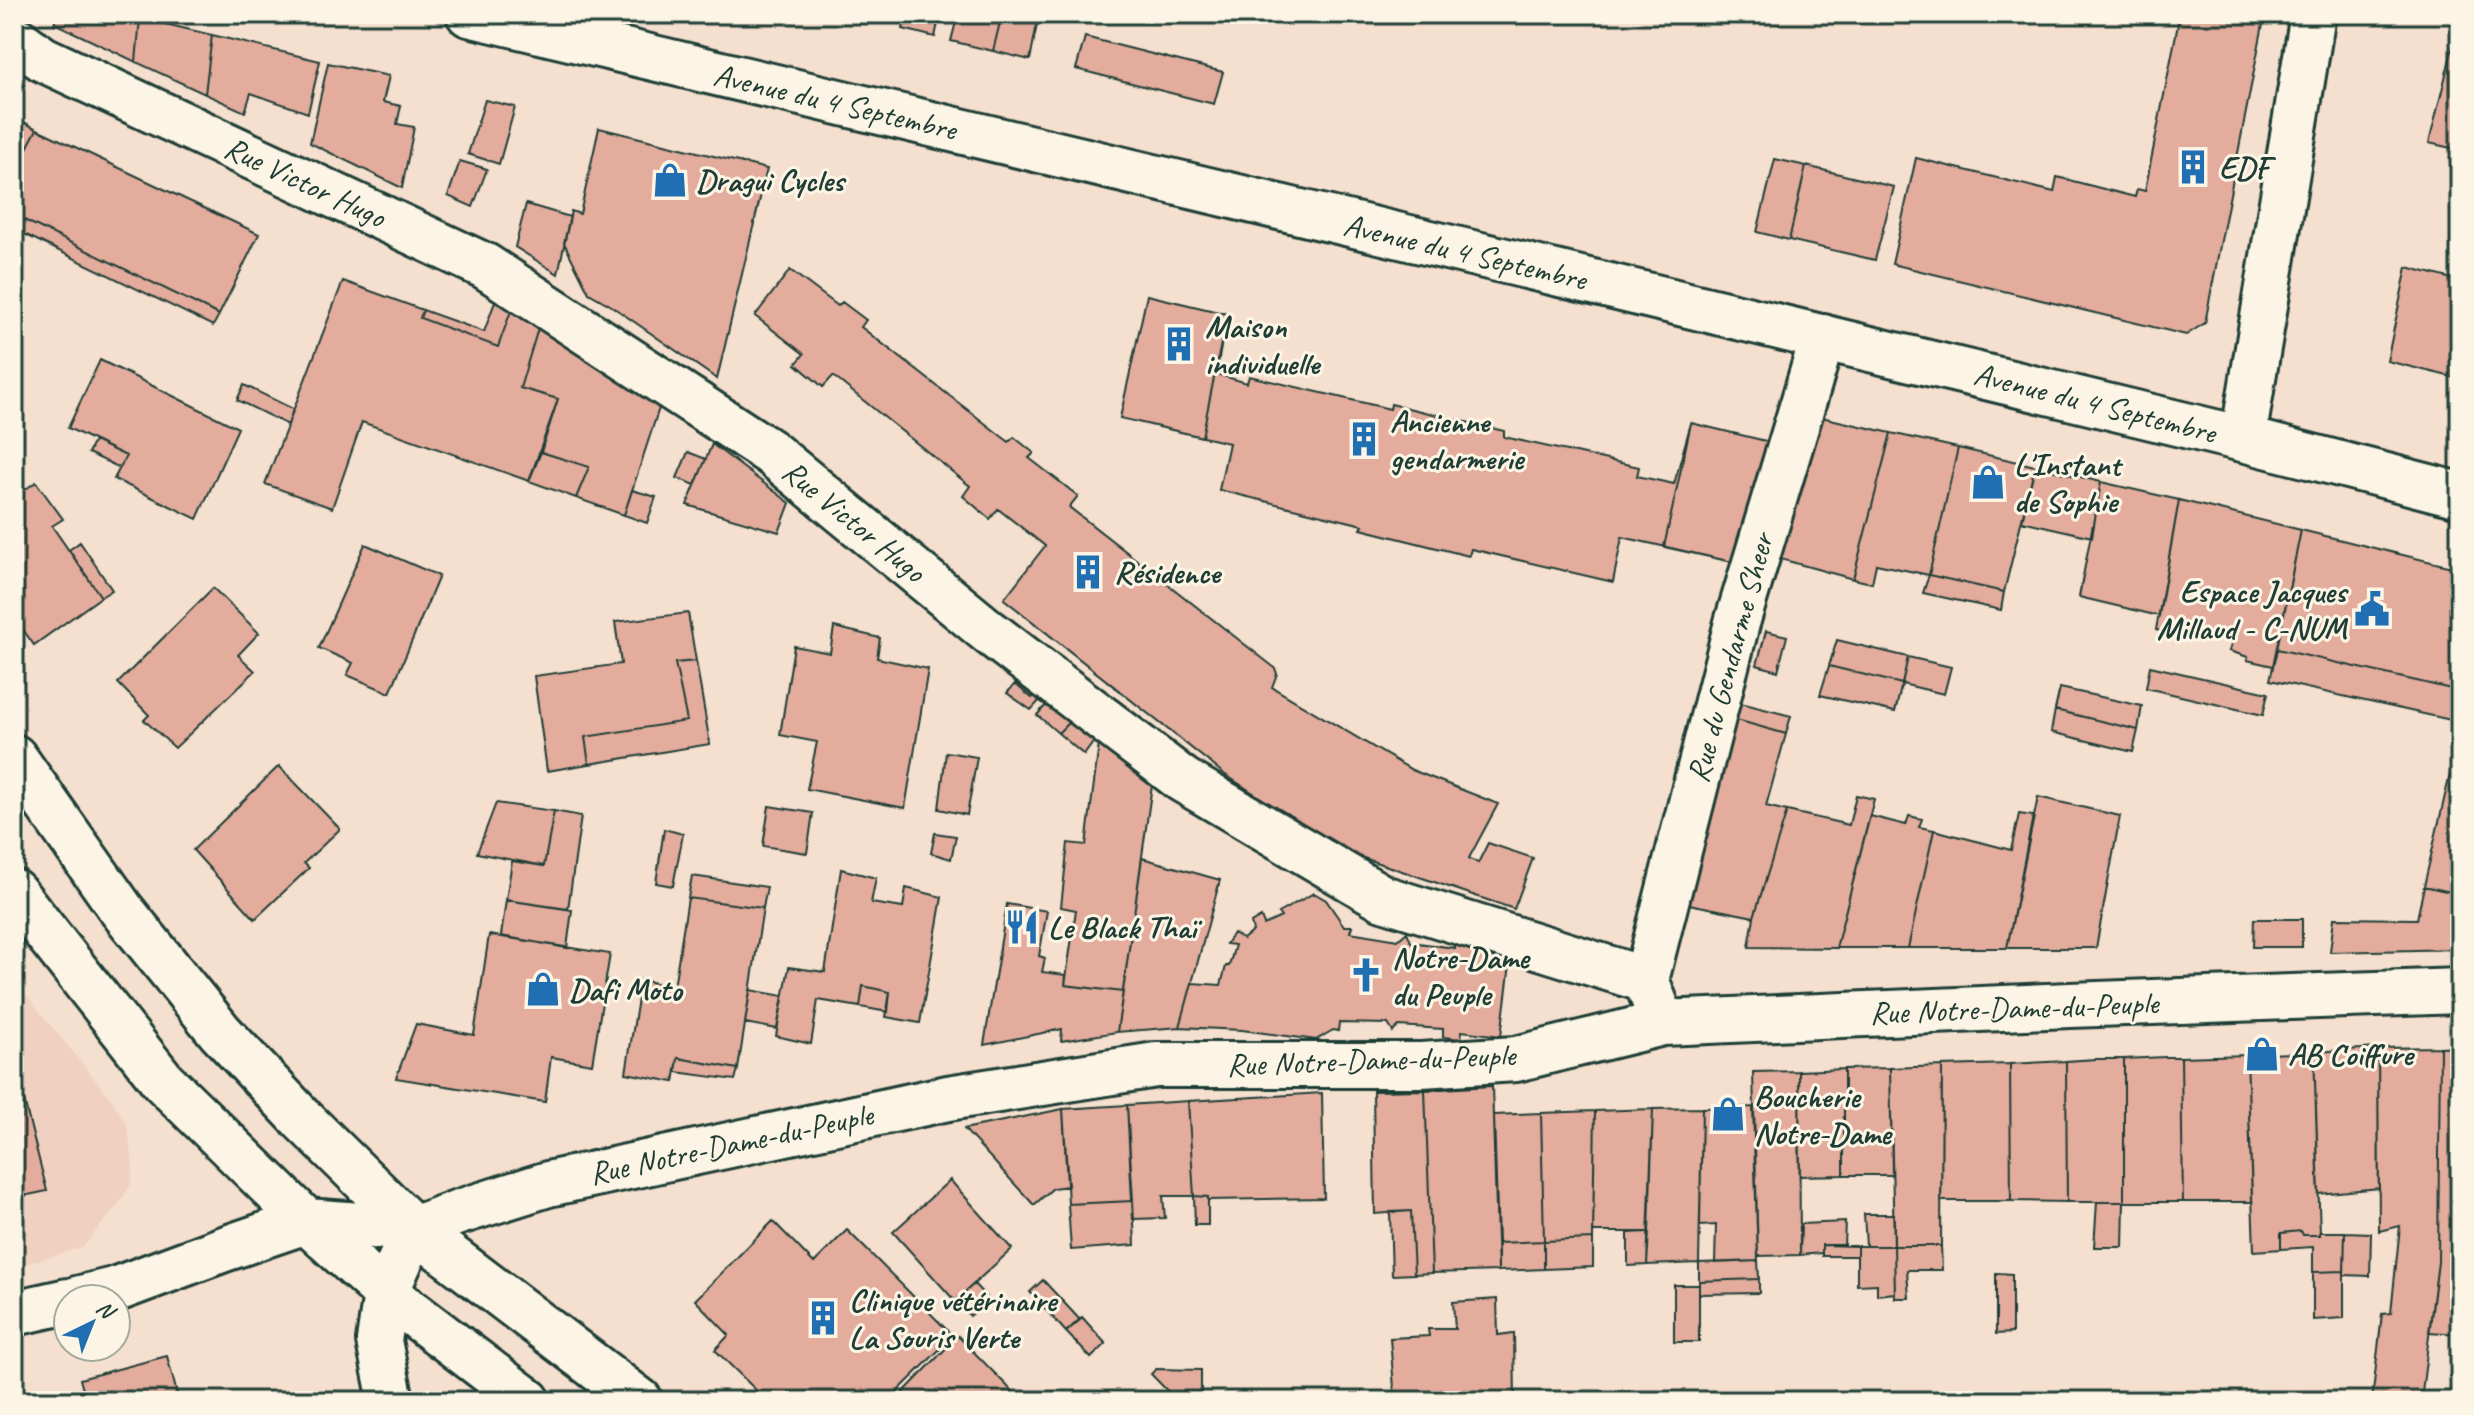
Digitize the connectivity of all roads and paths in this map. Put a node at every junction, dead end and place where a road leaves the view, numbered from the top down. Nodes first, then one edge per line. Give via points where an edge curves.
1 (469, 14) edge
2 (2313, 14) edge
3 (14, 38) edge
4 (1823, 337) junction
5 (2243, 439) junction
6 (2460, 495) edge
7 (14, 757) edge
8 (14, 892) edge
9 (1646, 980) junction
10 (2460, 991) edge
11 (1663, 1023) junction
12 (306, 1221) junction
13 (414, 1229) junction
14 (132, 1283) edge
15 (386, 1293) junction
16 (52, 1305) edge
17 (14, 1313) edge
18 (391, 1401) edge
19 (528, 1401) edge
20 (640, 1401) edge

1 - 4 street, Avenue du 4 Septembre
2 - 5 street
3 - 9 street, Rue Victor Hugo via 43,59 485,266 770,452 989,632 1183,780 1383,898
4 - 5 street, Avenue du 4 Septembre
4 - 9 street, Rue du Gendarme Sheer via 1737,623
5 - 6 street, Avenue du 4 Septembre
7 - 13 street via 121,909 220,1032
8 - 12 street via 163,1081
9 - 11 street
10 - 11 street, Rue Notre-Dame-du-Peuple
11 - 13 street, Rue Notre-Dame-du-Peuple via 1516,1059 1421,1065 1156,1065 948,1098 529,1188
12 - 13 street
12 - 14 street
12 - 15 street
13 - 15 street
13 - 20 street
15 - 18 street via 379,1341
15 - 19 street
16 - 17 street

